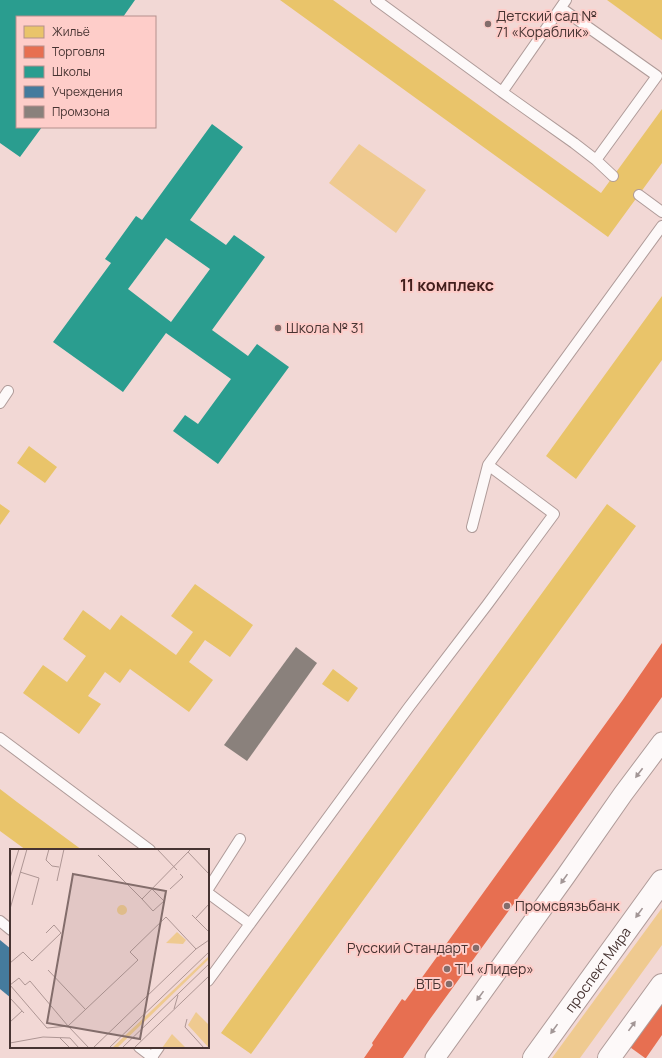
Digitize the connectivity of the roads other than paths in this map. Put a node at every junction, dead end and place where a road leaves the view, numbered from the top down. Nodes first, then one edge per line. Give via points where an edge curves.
1 (376, 0) edge
2 (563, 4) edge
3 (502, 92) junction
4 (596, 160) junction
5 (613, 176) dead end
6 (639, 195) dead end
7 (662, 212) edge
8 (662, 226) edge
9 (8, 391) dead end
10 (0, 403) edge
11 (488, 465) junction
12 (472, 527) dead end
13 (0, 738) edge
14 (662, 742) edge
15 (240, 839) dead end
16 (149, 849) edge
17 (662, 882) edge
18 (209, 887) edge
19 (209, 894) edge
20 (0, 921) edge
21 (250, 924) junction
22 (10, 929) edge
23 (209, 980) edge
24 (662, 985) edge
25 (140, 1048) edge
26 (158, 1048) edge
27 (152, 1058) edge
28 (435, 1058) edge
29 (534, 1058) edge
30 (610, 1058) edge

1 - 3 lane
2 - 3 lane
2 - 4 lane via 656,76
3 - 4 lane
4 - 5 lane
6 - 7 lane
8 - 11 lane
9 - 10 lane
11 - 12 lane
11 - 21 lane via 554,514
13 - 16 lane
14 -> 28 street
15 - 18 lane
17 -> 29 main road, проспект Мира
19 - 21 lane
20 - 22 lane
21 - 23 lane
30 -> 24 main road
25 - 27 lane
26 - 27 lane

